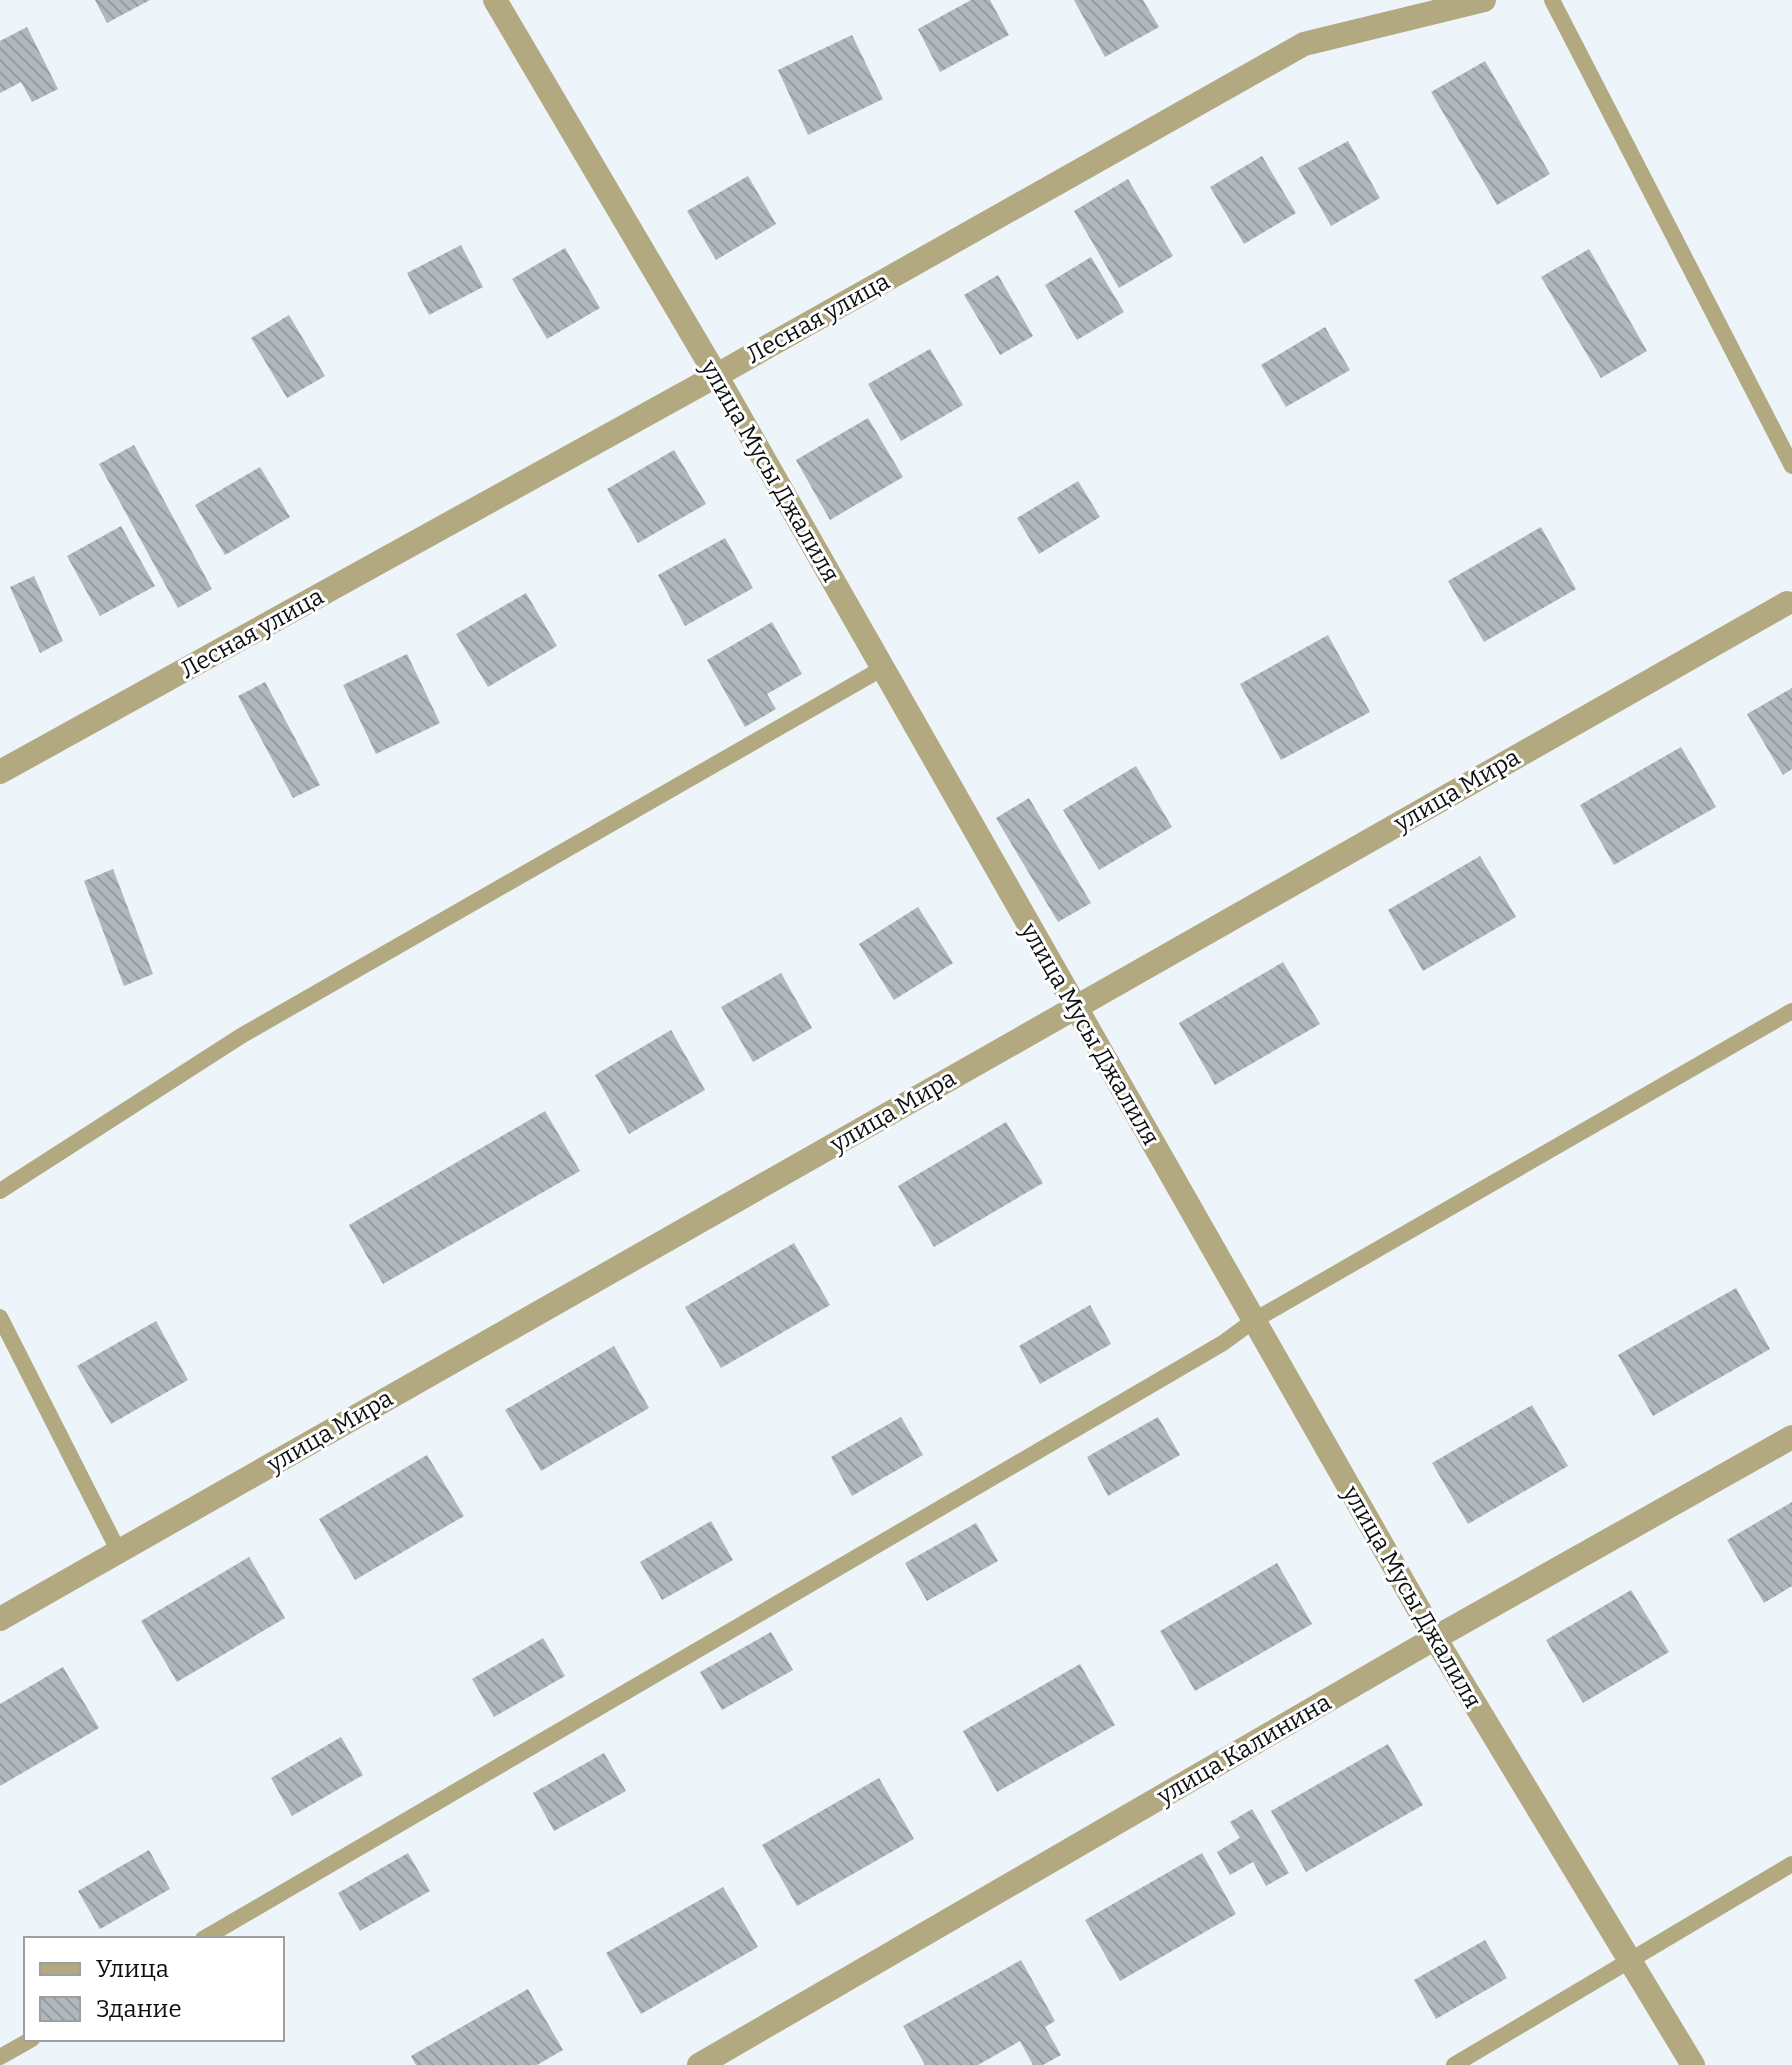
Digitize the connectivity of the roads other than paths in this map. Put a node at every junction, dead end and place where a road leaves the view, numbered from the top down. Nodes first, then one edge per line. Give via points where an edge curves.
1 (495, 0) edge
2 (1484, 0) edge
3 (1552, 0) edge
4 (716, 375) junction
5 (1792, 466) edge
6 (1790, 599) edge
7 (883, 668) junction
8 (0, 772) edge
9 (1075, 1007) junction
10 (1792, 1011) edge
11 (0, 1191) edge
12 (0, 1317) edge
13 (1253, 1321) junction
14 (1792, 1437) edge
15 (119, 1552) junction
16 (0, 1619) edge
17 (1435, 1638) junction
18 (1792, 1864) edge
19 (206, 1937) edge
20 (1628, 1960) junction
21 (28, 2041) edge
22 (0, 2057) edge
23 (699, 2065) edge
24 (1454, 2065) edge
25 (1693, 2065) edge

1 - 4 street, улица Мусы Джалиля
2 - 4 street, Лесная улица via 1304,44
3 - 5 lane
4 - 7 street, улица Мусы Джалиля
4 - 8 street, Лесная улица
6 - 9 street, улица Мира
7 - 9 street, улица Мусы Джалиля
7 - 11 lane via 241,1036
9 - 13 street, улица Мусы Джалиля
9 - 15 street, улица Мира
10 - 13 lane
12 - 15 lane
13 - 17 street, улица Мусы Джалиля
13 - 19 lane
14 - 17 street, улица Калинина
15 - 16 street, улица Мира
17 - 20 street, улица Мусы Джалиля
17 - 23 street, улица Калинина
18 - 20 lane
20 - 24 lane
20 - 25 street, улица Мусы Джалиля
21 - 22 lane

